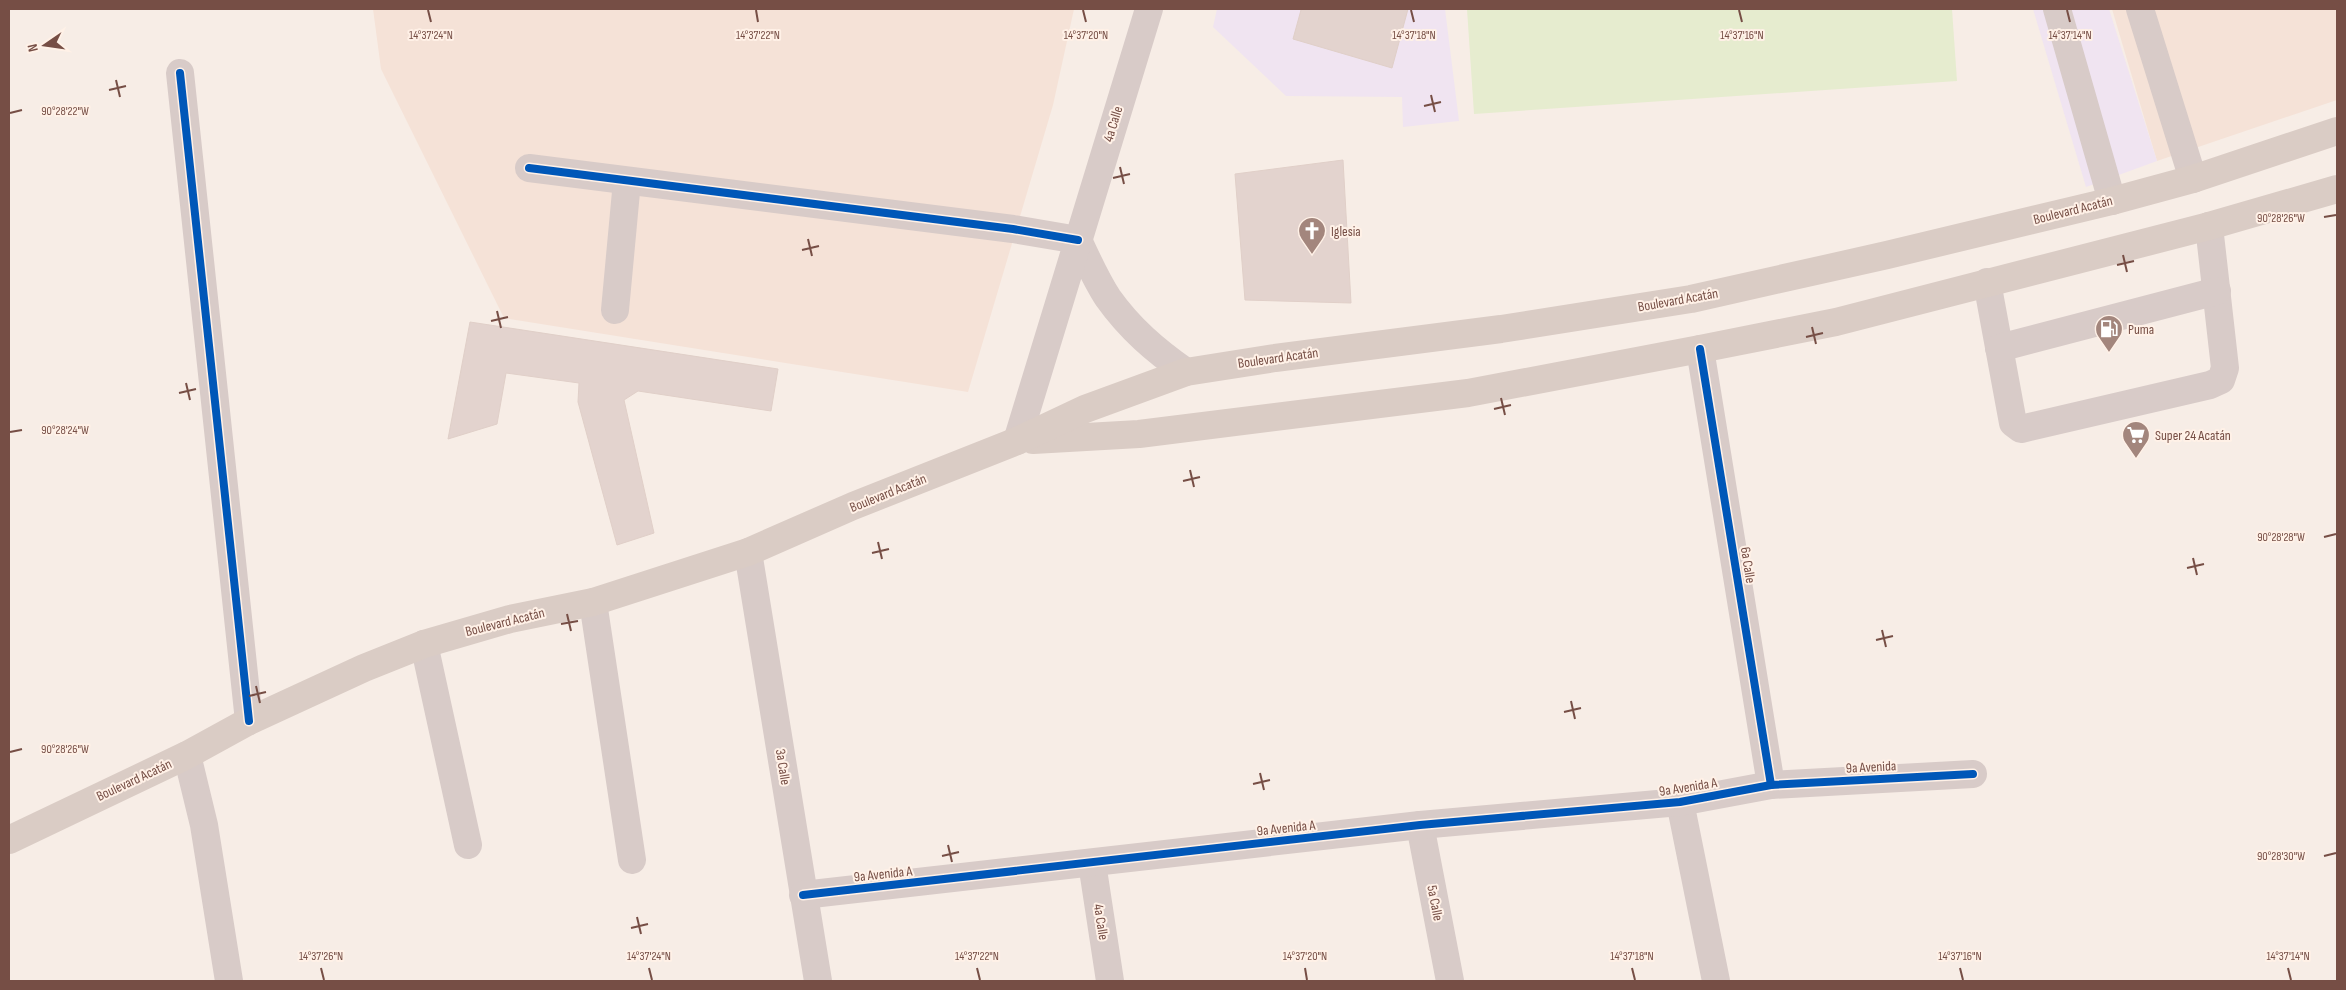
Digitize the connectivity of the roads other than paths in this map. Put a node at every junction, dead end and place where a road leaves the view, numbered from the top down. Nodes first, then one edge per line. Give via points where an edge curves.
1 (1148, 9) edge
2 (2057, 9) edge
3 (2140, 9) edge
4 (180, 73) dead end
5 (2337, 132) edge
6 (529, 168) dead end
7 (2192, 179) junction
8 (627, 180) junction
9 (2337, 189) edge
10 (2112, 201) junction
11 (2209, 226) junction
12 (1078, 240) junction
13 (1987, 282) junction
14 (2216, 291) junction
15 (615, 310) dead end
16 (1999, 348) junction
17 (1700, 349) junction
18 (1186, 372) junction
19 (1085, 409) junction
20 (1093, 435) junction
21 (1017, 441) junction
22 (748, 552) junction
23 (593, 602) junction
24 (424, 644) junction
25 (249, 721) junction
26 (187, 755) junction
27 (1973, 774) dead end
28 (1771, 785) junction
29 (1680, 802) junction
30 (1420, 825) junction
31 (9, 840) edge
32 (468, 845) dead end
33 (632, 860) dead end
34 (1092, 863) junction
35 (804, 895) junction
36 (229, 981) edge
37 (818, 981) edge
38 (1110, 981) edge
39 (1450, 981) edge
40 (1716, 981) edge

1 - 12 street, 4a Calle
2 - 10 street
3 - 7 street
4 - 25 street
5 - 7 main road, Boulevard Acatán
6 - 8 street
7 - 10 main road, Boulevard Acatán
8 - 12 street
8 - 15 street
9 - 11 main road, Boulevard Acatán
10 - 18 main road, Boulevard Acatán via 1691,299 1501,329
11 - 13 main road, Boulevard Acatán
11 - 14 street
12 - 18 street via 1107,297 1133,330
12 - 21 street, 4a Calle
13 - 16 street
13 - 17 main road, Boulevard Acatán via 1836,322
14 - 16 street
14 - 16 street via 2226,368 2221,380 2210,385 2021,429 2013,423
17 - 20 main road, Boulevard Acatán via 1468,393 1139,434
17 - 28 street, 6a Calle
18 - 19 main road, Boulevard Acatán
19 - 20 main road
19 - 21 main road, Boulevard Acatán
20 - 21 main road, Boulevard Acatán
21 - 22 main road, Boulevard Acatán
22 - 23 main road, Boulevard Acatán
22 - 35 street, 3a Calle
23 - 24 main road, Boulevard Acatán via 510,619
23 - 33 street
24 - 25 main road, Boulevard Acatán
24 - 32 street
25 - 26 main road, Boulevard Acatán
26 - 31 main road, Boulevard Acatán
26 - 36 street via 204,825
27 - 28 street, 9a Avenida
28 - 29 street, 9a Avenida A
29 - 30 street, 9a Avenida A
29 - 40 street
30 - 34 street, 9a Avenida A
30 - 39 street, 5a Calle
34 - 35 street, 9a Avenida A
34 - 38 street, 4a Calle
35 - 37 street, 3a Calle

